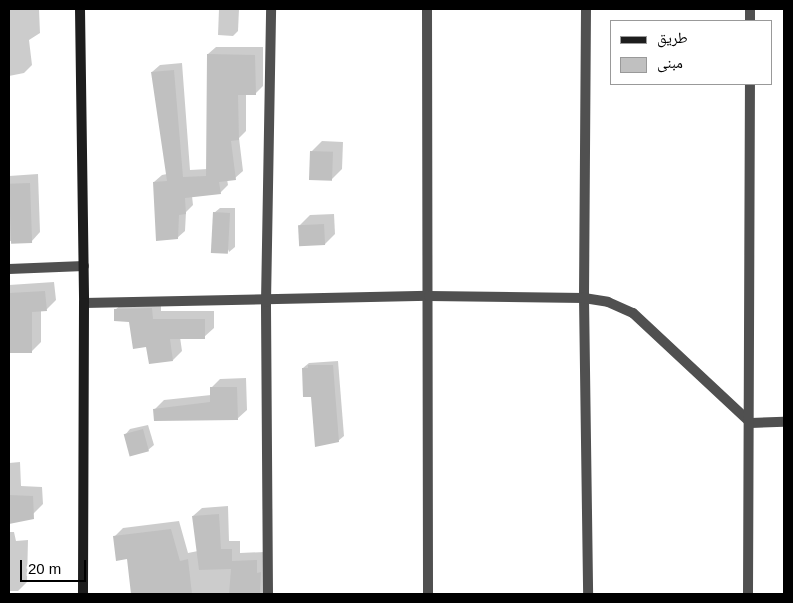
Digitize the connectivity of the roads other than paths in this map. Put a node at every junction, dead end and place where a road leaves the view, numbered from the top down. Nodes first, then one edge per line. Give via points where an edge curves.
1 (80, 9) edge
2 (270, 9) edge
3 (427, 9) edge
4 (586, 9) edge
5 (750, 85) edge
6 (84, 266) junction
7 (9, 269) edge
8 (429, 296) junction
9 (584, 298) junction
10 (266, 302) junction
11 (84, 303) junction
12 (784, 422) edge
13 (751, 423) junction
14 (83, 594) edge
15 (268, 594) edge
16 (428, 594) edge
17 (588, 594) edge
18 (748, 594) edge

1 - 6 street
2 - 10 street
3 - 8 street
4 - 9 street
5 - 13 street
6 - 7 street
6 - 11 street
8 - 9 street
8 - 10 street
8 - 16 street
9 - 13 street via 623,306 633,313
9 - 17 street
10 - 11 street
10 - 15 street
11 - 14 street
12 - 13 street
13 - 18 street

